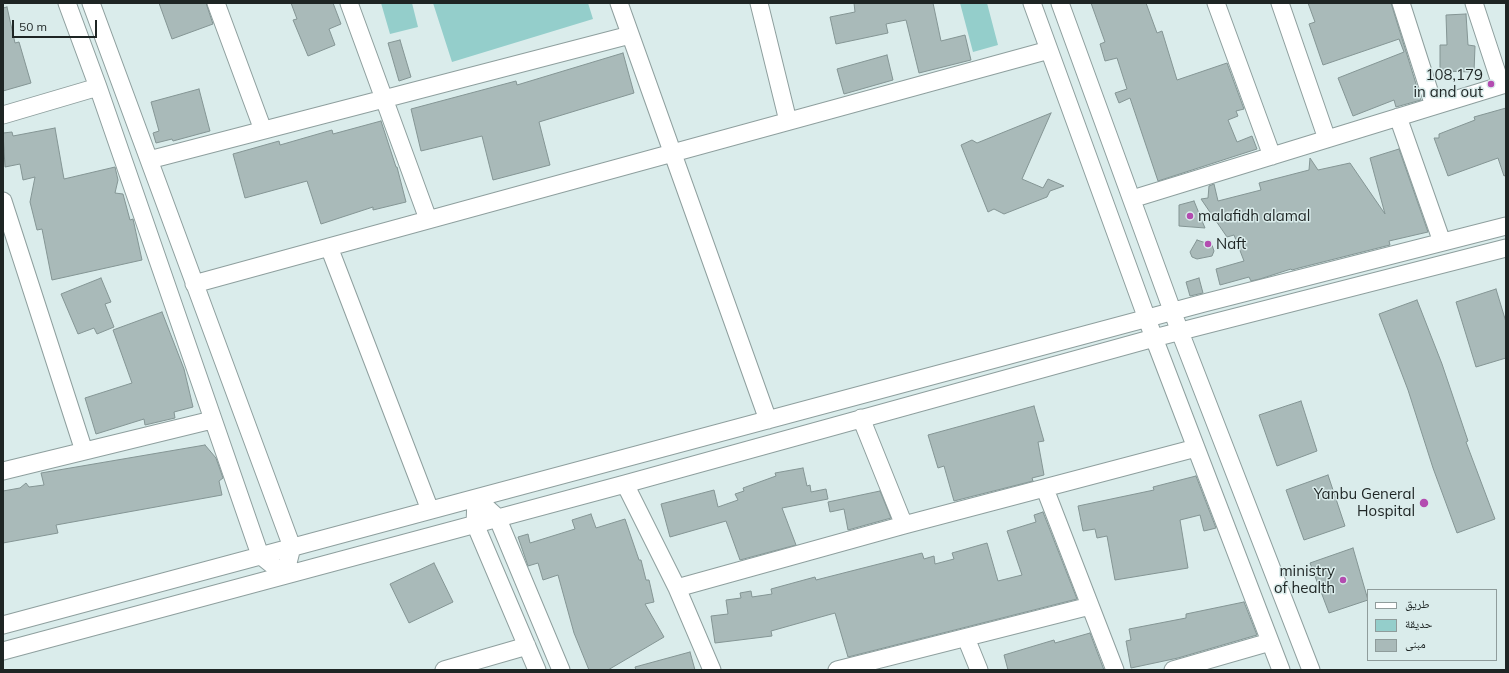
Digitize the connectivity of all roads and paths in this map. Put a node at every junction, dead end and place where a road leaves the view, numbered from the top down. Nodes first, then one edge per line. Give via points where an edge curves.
1 (67, 3) edge
2 (91, 3) edge
3 (216, 3) edge
4 (349, 3) edge
5 (619, 3) edge
6 (758, 3) edge
7 (1032, 3) edge
8 (1060, 3) edge
9 (1216, 3) edge
10 (1280, 3) edge
11 (1401, 3) edge
12 (1474, 3) edge
13 (630, 35) junction
14 (1048, 50) junction
15 (1504, 84) edge
16 (98, 87) junction
17 (384, 99) junction
18 (1434, 106) junction
19 (3, 115) edge
20 (1398, 117) junction
21 (788, 121) junction
22 (263, 130) junction
23 (1327, 139) junction
24 (672, 153) junction
25 (1272, 156) junction
26 (149, 160) junction
27 (1132, 199) junction
28 (3, 200) edge
29 (428, 220) junction
30 (1506, 226) edge
31 (1442, 242) junction
32 (329, 247) junction
33 (1506, 248) edge
34 (194, 284) junction
35 (1173, 312) junction
36 (1147, 319) junction
37 (1180, 332) junction
38 (1154, 338) junction
39 (861, 418) junction
40 (212, 420) junction
41 (768, 420) junction
42 (1196, 448) junction
43 (84, 451) junction
44 (3, 471) edge
45 (625, 484) junction
46 (1045, 489) junction
47 (476, 498) junction
48 (430, 510) junction
49 (498, 517) junction
50 (475, 524) junction
51 (904, 525) junction
52 (292, 547) junction
53 (260, 555) junction
54 (285, 575) junction
55 (677, 588) junction
56 (1090, 606) junction
57 (3, 625) edge
58 (966, 638) junction
59 (1270, 642) junction
60 (527, 646) junction
61 (3, 651) edge
62 (444, 670) edge
63 (537, 670) edge
64 (561, 670) edge
65 (712, 670) edge
66 (839, 670) edge
67 (979, 670) edge
68 (1115, 670) edge
69 (1173, 670) edge
70 (1281, 670) edge
71 (1311, 670) edge

1 - 16 street
2 - 26 street
3 - 22 street
4 - 17 street
5 - 13 street
6 - 21 street
7 - 14 street
8 - 27 street
9 - 25 street
10 - 23 street
11 - 18 street
12 - 15 street
13 - 17 street
13 - 24 street
14 - 21 street
14 - 36 street
15 - 18 street
16 - 19 street
16 - 40 street
17 - 22 street
17 - 29 street
18 - 20 street
20 - 23 street
20 - 31 street
21 - 24 street
22 - 26 street
23 - 25 street
24 - 29 street
24 - 41 street
25 - 27 street
26 - 34 street
27 - 35 street
28 - 43 street
29 - 32 street
30 - 31 street
31 - 35 street
32 - 34 street
32 - 48 street
33 - 37 street
34 - 52 street
35 - 36 street
35 - 37 street
36 - 38 street
36 - 41 street
37 - 38 street
37 - 71 street
38 - 39 street
38 - 42 street
39 - 45 street
39 - 51 street
40 - 43 street
40 - 53 street
41 - 47 street
42 - 46 street
42 - 59 street
43 - 44 street
45 - 49 street
45 - 55 street
46 - 51 street
46 - 56 street
47 - 48 street
47 - 49 street
47 - 50 street
48 - 52 street
49 - 50 street
49 - 64 street
50 - 54 street
50 - 60 street
51 - 55 street
52 - 53 street
52 - 54 street
53 - 54 street
53 - 57 street
54 - 61 street
55 - 65 street
56 - 58 street
56 - 68 street
58 - 66 street
58 - 67 street
59 - 69 street
59 - 70 street
60 - 62 street
60 - 63 street

